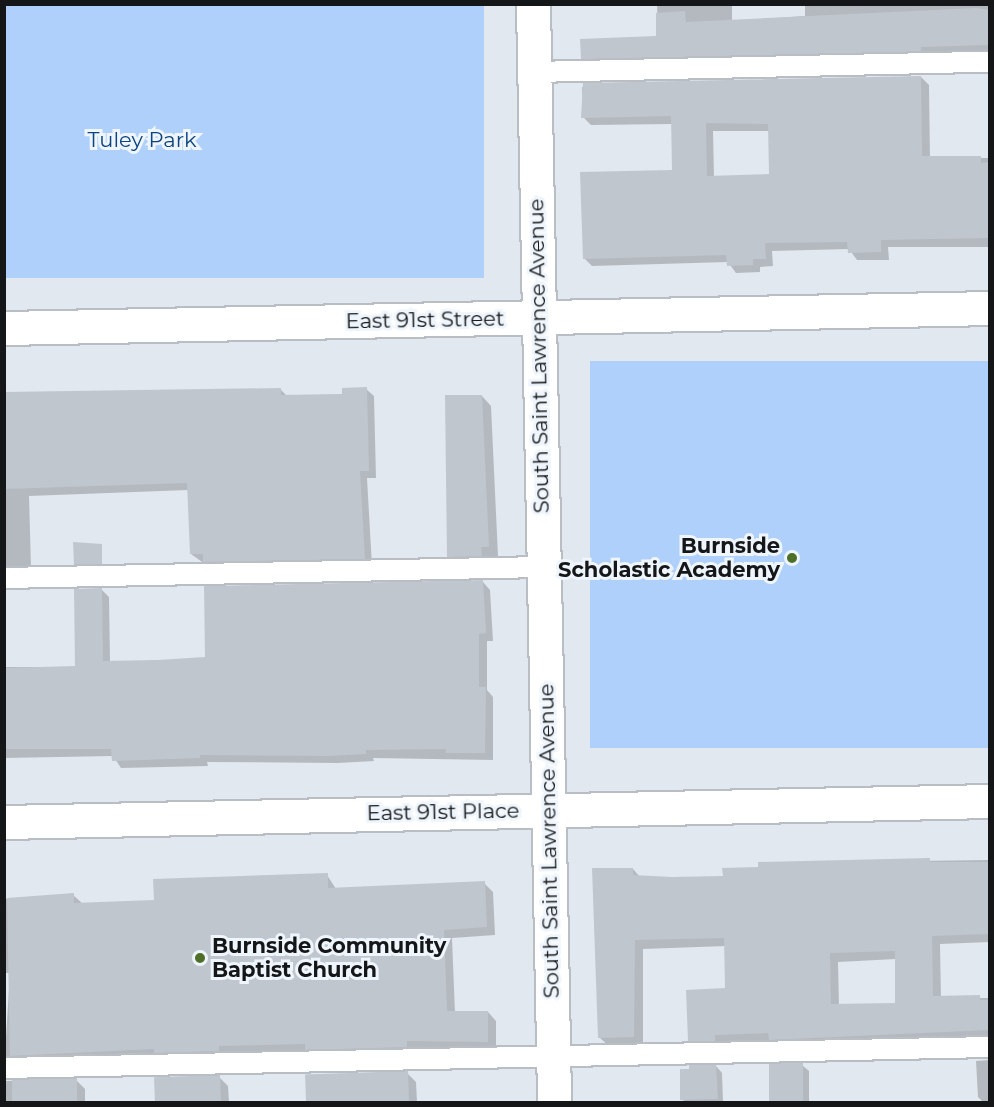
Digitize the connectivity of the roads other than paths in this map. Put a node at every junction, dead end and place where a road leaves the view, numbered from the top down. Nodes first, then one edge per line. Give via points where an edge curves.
1 (532, 4) edge
2 (990, 62) edge
3 (534, 72) junction
4 (990, 308) edge
5 (539, 318) junction
6 (4, 328) edge
7 (544, 567) junction
8 (4, 578) edge
9 (990, 801) edge
10 (548, 810) junction
11 (4, 822) edge
12 (990, 1047) edge
13 (553, 1056) junction
14 (4, 1068) edge
15 (554, 1102) edge

1 - 3 street, South Saint Lawrence Avenue
2 - 3 lane
3 - 5 street, South Saint Lawrence Avenue
4 - 5 street, East 91st Street
5 - 6 street, East 91st Street
5 - 7 street, South Saint Lawrence Avenue
7 - 8 lane
7 - 10 street, South Saint Lawrence Avenue
9 - 10 street, East 91st Place
10 - 11 street, East 91st Place
10 - 13 street, South Saint Lawrence Avenue
12 - 13 lane
13 - 14 lane
13 - 15 street, South Saint Lawrence Avenue

